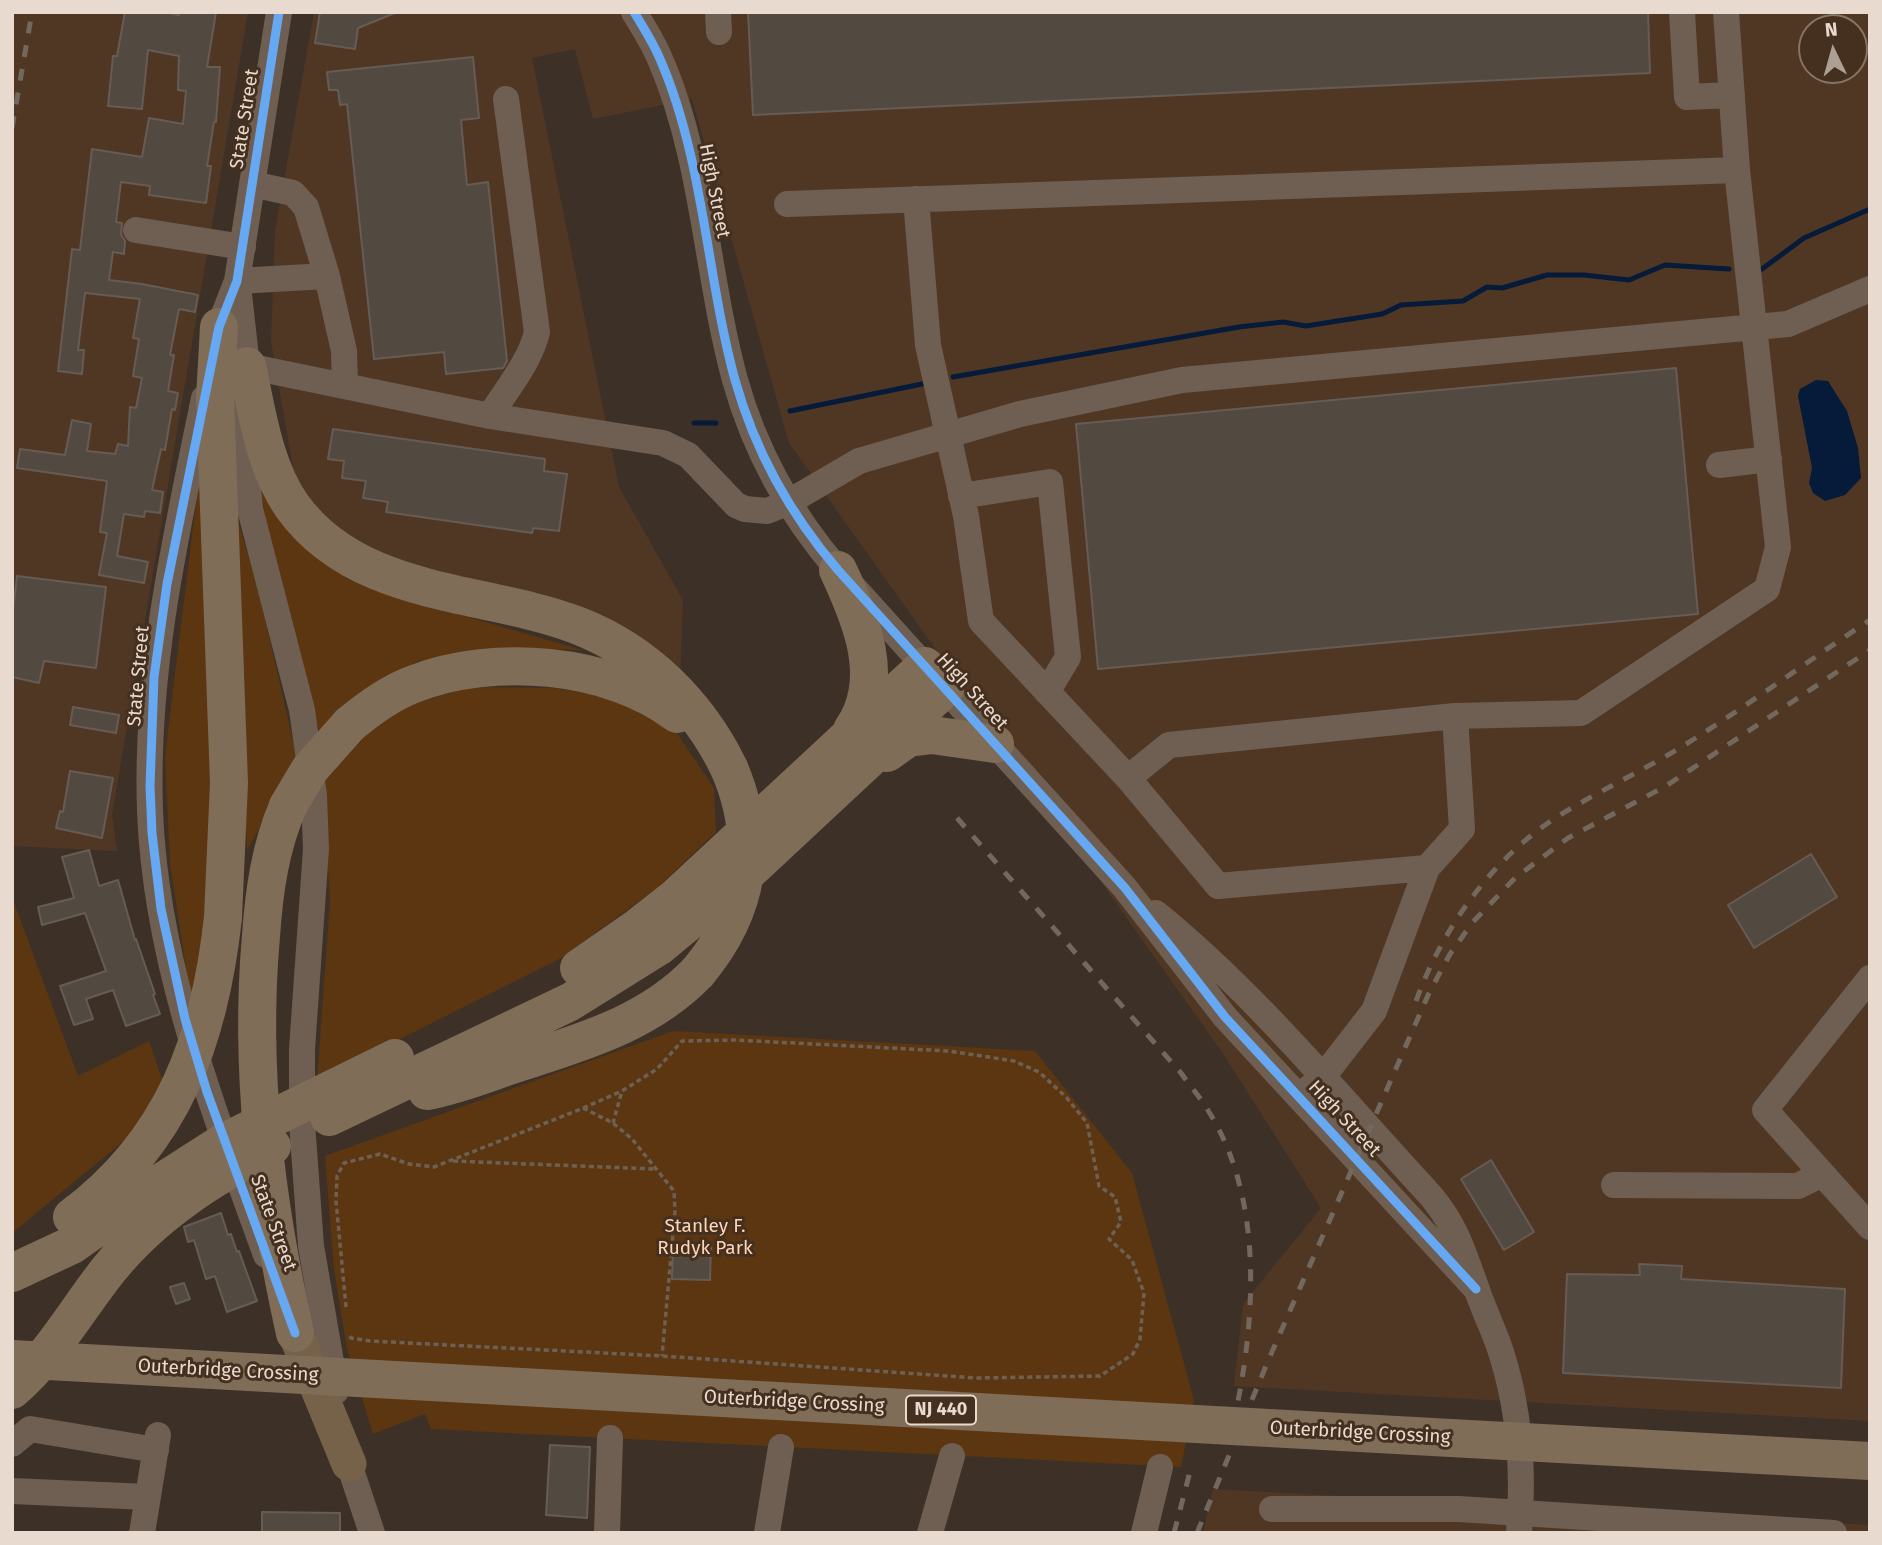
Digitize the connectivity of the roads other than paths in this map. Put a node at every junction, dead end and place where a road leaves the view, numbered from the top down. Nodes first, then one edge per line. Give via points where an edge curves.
1 (279, 12) edge
2 (634, 12) edge
3 (1682, 12) edge
4 (1726, 12) edge
5 (1732, 95) junction
6 (506, 99) dead end
7 (1737, 170) junction
8 (253, 184) junction
9 (916, 199) junction
10 (787, 204) dead end
11 (136, 230) dead end
12 (243, 247) junction
13 (327, 276) junction
14 (237, 281) junction
15 (1870, 289) edge
16 (1754, 326) junction
17 (219, 327) junction
18 (247, 366) junction
19 (345, 386) junction
20 (490, 416) junction
21 (948, 435) junction
22 (1769, 459) junction
23 (1719, 465) dead end
24 (961, 496) junction
25 (787, 503) junction
26 (838, 570) junction
27 (935, 677) junction
28 (1047, 692) junction
29 (1455, 716) junction
30 (995, 744) junction
31 (853, 752) junction
32 (729, 768) junction
33 (1128, 778) junction
34 (1427, 868) junction
35 (1125, 888) junction
36 (1870, 978) edge
37 (405, 1077) junction
38 (1322, 1078) junction
39 (1299, 1096) junction
40 (1822, 1174) junction
41 (1614, 1185) dead end
42 (1870, 1227) edge
43 (12, 1253) edge
44 (12, 1273) edge
45 (1476, 1289) junction
46 (295, 1333) junction
47 (12, 1359) edge
48 (12, 1381) edge
49 (12, 1390) edge
50 (610, 1438) dead end
51 (12, 1444) edge
52 (781, 1447) dead end
53 (952, 1456) dead end
54 (1870, 1461) edge
55 (349, 1464) junction
56 (1160, 1466) dead end
57 (1870, 1482) edge
58 (12, 1491) edge
59 (148, 1497) junction
60 (1272, 1509) dead end
61 (1458, 1521) edge
62 (1519, 1523) edge
63 (1588, 1525) edge
64 (142, 1533) edge
65 (372, 1533) edge
66 (607, 1533) edge
67 (767, 1533) edge
68 (930, 1533) edge
69 (1144, 1533) edge
70 (1834, 1533) edge

1 - 8 street, State Street
2 - 25 street, High Street via 660,58 678,110 735,379 758,445
3 - 5 street via 1687,97
4 - 5 street
5 - 7 street
6 - 20 street via 537,332
7 - 9 street
7 - 16 street
8 - 12 street, State Street
8 - 13 street via 293,192 306,207
9 - 10 street
9 - 21 street via 928,345
11 - 12 street
12 - 14 street, State Street
13 - 14 street
13 - 19 street via 344,351
14 - 17 street, State Street
14 - 18 street, State Street
15 - 16 street via 1788,324
16 - 21 street via 1182,380 1020,414
16 - 22 street
17 - 43 highway, bridge via 215,398 229,783 215,981 184,1080 143,1149 100,1196
17 - 46 street, State Street via 156,651 152,833 165,932 185,1019
18 - 19 street
18 - 32 highway via 276,476 320,538 379,572 562,621 607,639 672,687 702,723
18 - 55 street, State Street via 244,446 250,509 302,710 314,795 316,849 302,1048 303,1146 313,1259
19 - 20 street
20 - 25 street via 663,443 688,455 729,499 745,509 766,511
21 - 24 street
21 - 25 street via 859,461
22 - 23 street
22 - 29 street via 1778,547 1766,590 1581,713
24 - 28 street via 981,621
24 - 28 street via 1050,482 1069,657
25 - 26 street, High Street
26 - 27 street, High Street
26 - 31 highway via 862,632 870,677
27 - 30 street, High Street
27 - 31 highway
28 - 33 street
29 - 33 street via 1170,745
29 - 34 street via 1462,829
30 - 31 highway via 932,736
30 - 35 street, High Street
31 - 37 highway via 620,940
32 - 37 highway, bridge via 743,809 746,874 732,921 698,972 661,1004 610,1031 461,1082
32 - 46 highway, bridge via 695,729 653,698 621,683 564,670 508,667 441,676 398,691 350,724 310,769 288,806 273,850 258,969 261,1120 277,1247
33 - 34 street via 1218,886
34 - 38 street via 1374,1011
35 - 38 street, High Street via 1216,966
35 - 39 street, High Street via 1204,992
36 - 40 street via 1765,1110
37 - 44 highway, bridge via 224,1142 83,1239
37 - 49 highway, bridge via 244,1161 157,1218 126,1248 40,1362
38 - 39 street
38 - 45 street, High Street via 1441,1209 1464,1248
39 - 45 street, High Street
40 - 41 street via 1798,1186
40 - 42 street
45 - 62 street, High Street via 1495,1334 1513,1398 1521,1458
46 - 55 main road, State Street
47 - 54 highway, Outerbridge Crossing / NJ 440, bridge
48 - 57 highway, Outerbridge Crossing / NJ 440
50 - 66 street
51 - 59 street via 30,1429 157,1442
52 - 67 street
53 - 68 street
55 - 65 street, State Street
56 - 69 street
58 - 59 street
59 - 64 street
60 - 61 street
61 - 62 street
62 - 63 street
63 - 70 street

